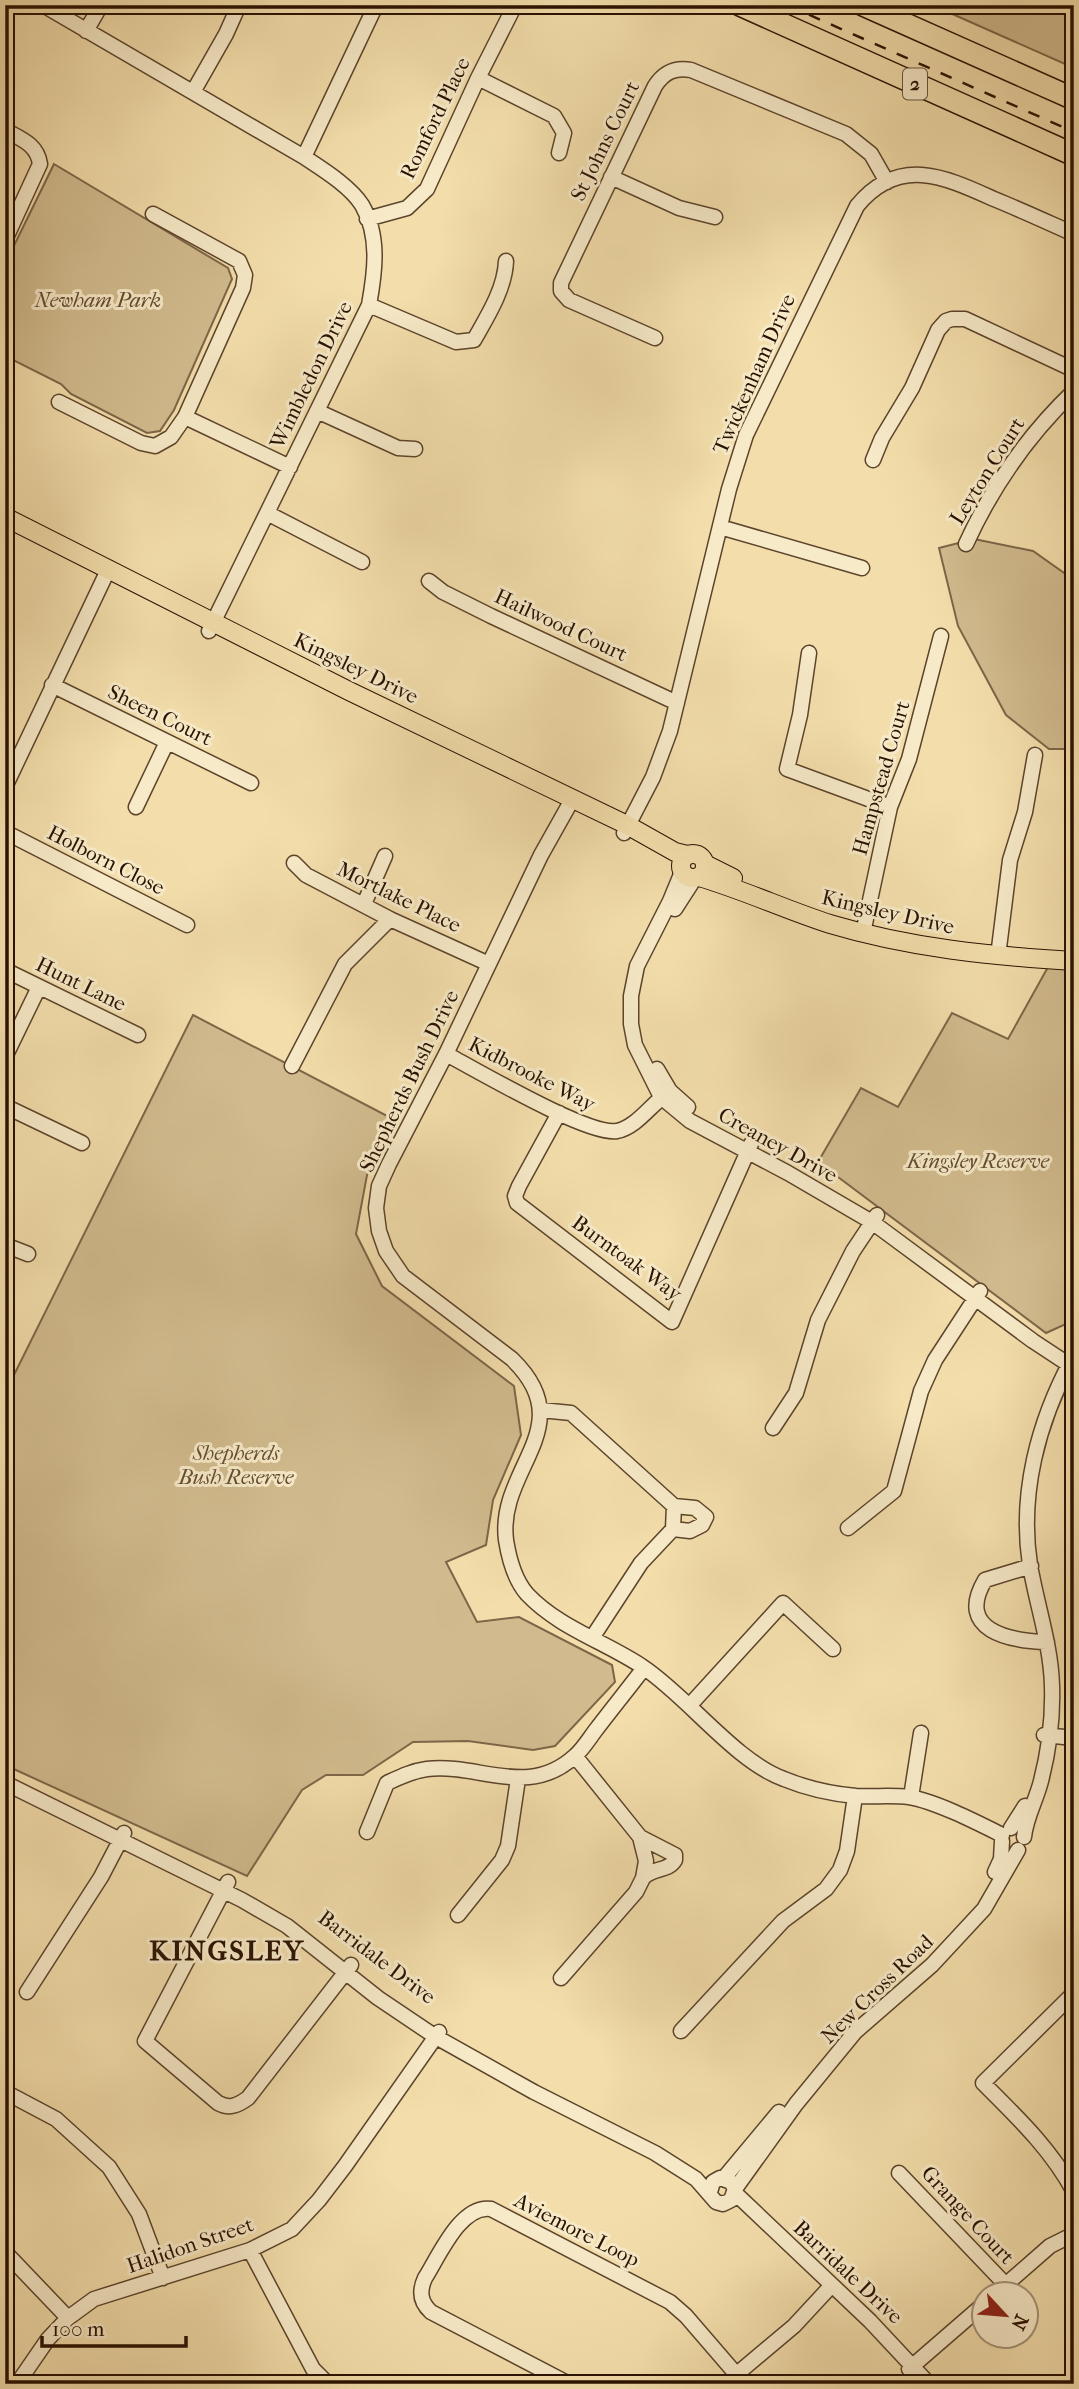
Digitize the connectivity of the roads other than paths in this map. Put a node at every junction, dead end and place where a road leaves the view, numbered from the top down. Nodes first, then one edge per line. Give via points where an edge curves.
1 (43, 5) edge
2 (101, 5) edge
3 (239, 5) edge
4 (376, 5) edge
5 (515, 5) edge
6 (740, 5) edge
7 (863, 5) edge
8 (86, 31) junction
9 (478, 78) junction
10 (193, 92) junction
11 (1074, 99) edge
12 (5, 130) edge
13 (559, 153) dead end
14 (1074, 155) edge
15 (304, 157) junction
16 (611, 177) junction
17 (887, 182) junction
18 (153, 214) dead end
19 (715, 218) dead end
20 (367, 219) junction
21 (1074, 234) edge
22 (5, 240) edge
23 (506, 261) dead end
24 (369, 305) junction
25 (655, 338) dead end
26 (1074, 370) edge
27 (1074, 391) edge
28 (59, 402) dead end
29 (317, 411) junction
30 (185, 417) junction
31 (415, 449) dead end
32 (873, 460) dead end
33 (290, 467) junction
34 (267, 513) junction
35 (5, 517) edge
36 (5, 526) edge
37 (720, 527) junction
38 (966, 544) dead end
39 (362, 562) dead end
40 (862, 568) dead end
41 (107, 572) junction
42 (429, 581) dead end
43 (211, 627) junction
44 (941, 636) dead end
45 (809, 653) dead end
46 (52, 685) junction
47 (677, 703) junction
48 (167, 742) junction
49 (1035, 755) dead end
50 (251, 783) dead end
51 (5, 787) edge
52 (568, 800) junction
53 (136, 807) dead end
54 (890, 807) junction
55 (626, 829) junction
56 (5, 832) edge
57 (384, 856) dead end
58 (294, 863) dead end
59 (691, 869) junction
60 (364, 904) junction
61 (390, 919) junction
62 (187, 925) dead end
63 (864, 929) junction
64 (998, 952) junction
65 (1074, 953) edge
66 (1074, 961) edge
67 (489, 964) junction
68 (5, 970) edge
69 (39, 988) junction
70 (138, 1035) dead end
71 (446, 1054) junction
72 (5, 1057) edge
73 (292, 1066) dead end
74 (665, 1094) junction
75 (5, 1104) edge
76 (559, 1113) junction
77 (82, 1143) dead end
78 (750, 1147) junction
79 (874, 1218) junction
80 (5, 1245) edge
81 (27, 1254) dead end
82 (978, 1293) junction
83 (1069, 1361) edge
84 (541, 1410) junction
85 (772, 1428) dead end
86 (674, 1506) junction
87 (848, 1528) dead end
88 (673, 1530) junction
89 (1027, 1567) junction
90 (592, 1638) junction
91 (1043, 1642) junction
92 (834, 1649) dead end
93 (645, 1668) junction
94 (690, 1705) junction
95 (921, 1733) dead end
96 (1046, 1736) junction
97 (1074, 1738) edge
98 (575, 1756) junction
99 (5, 1775) edge
100 (518, 1779) junction
101 (5, 1783) edge
102 (855, 1796) junction
103 (911, 1797) junction
104 (367, 1832) dead end
105 (123, 1835) junction
106 (1005, 1835) junction
107 (640, 1838) junction
108 (1021, 1843) junction
109 (643, 1878) junction
110 (226, 1886) junction
111 (458, 1915) dead end
112 (349, 1967) junction
113 (561, 1979) dead end
114 (27, 1992) dead end
115 (1074, 1993) edge
116 (681, 2031) dead end
117 (438, 2034) junction
118 (5, 2092) edge
119 (899, 2173) dead end
120 (722, 2178) junction
121 (710, 2192) junction
122 (1074, 2192) edge
123 (732, 2195) junction
124 (1074, 2234) edge
125 (250, 2250) junction
126 (5, 2252) edge
127 (163, 2278) junction
128 (991, 2280) edge
129 (1011, 2280) edge
130 (830, 2288) junction
131 (970, 2317) edge
132 (68, 2318) junction
133 (910, 2368) junction
134 (736, 2374) junction
135 (17, 2384) edge
136 (328, 2384) edge
137 (569, 2384) edge
138 (724, 2384) edge
139 (918, 2384) edge
140 (929, 2384) edge

1 - 8 street, Wimbledon Drive
2 - 8 street
3 - 10 street
4 - 15 street
5 - 9 street, Romford Place
6 - 14 highway, 2
7 - 11 highway, 2
8 - 10 street, Wimbledon Drive
9 - 13 street via 554,116 564,133
9 - 20 street, Romford Place via 427,189 407,208
10 - 15 street, Wimbledon Drive
12 - 22 street via 34,148 40,164
15 - 20 street, Wimbledon Drive via 362,204
16 - 17 street, St Johns Court via 657,82 667,72 681,69 846,134 871,155
16 - 19 street via 679,208
16 - 25 street, St Johns Court via 561,279 561,291 569,300
17 - 21 street, Twickenham Drive via 916,174 946,178
17 - 37 street, Twickenham Drive via 857,206 807,306 746,435
18 - 30 street via 239,261 245,275
20 - 24 street, Wimbledon Drive via 376,261
23 - 24 street via 493,306 474,340 456,342
24 - 29 street, Wimbledon Drive
26 - 32 street via 965,319 952,318 938,330
27 - 38 street, Leyton Court via 1027,442
28 - 30 street via 155,446 171,437
29 - 31 street via 398,448
29 - 33 street, Wimbledon Drive
30 - 33 street
33 - 34 street, Wimbledon Drive
34 - 39 street
34 - 43 street, Wimbledon Drive
35 - 41 main road, Kingsley Drive
36 - 41 main road, Kingsley Drive
37 - 40 street
37 - 47 street, Twickenham Drive
41 - 43 main road, Kingsley Drive
41 - 46 street
42 - 47 street, Hailwood Court via 491,616
43 - 52 main road, Kingsley Drive
44 - 54 street, Hampstead Court via 909,760
45 - 54 street via 787,769
46 - 48 street, Sheen Court
46 - 51 street
47 - 55 street, Twickenham Drive via 663,752
48 - 50 street, Sheen Court
48 - 53 street
49 - 64 street via 1010,860
52 - 55 main road, Kingsley Drive
52 - 67 street, Shepherds Bush Drive
54 - 63 street, Hampstead Court
55 - 59 main road, Kingsley Drive
56 - 62 street, Holborn Close
57 - 60 street
58 - 60 street, Mortlake Place via 306,875
59 - 63 main road, Kingsley Drive via 788,910
59 - 74 street, Creaney Drive via 650,958 640,997 644,1042
60 - 61 street, Mortlake Place
61 - 67 street, Mortlake Place
61 - 73 street via 345,964
63 - 64 main road, Kingsley Drive via 944,950
64 - 65 main road, Kingsley Drive
64 - 66 main road, Kingsley Drive
67 - 71 street, Shepherds Bush Drive
68 - 69 street, Hunt Lane
69 - 70 street, Hunt Lane
69 - 72 street
71 - 76 street, Kidbrooke Way
71 - 84 street, Shepherds Bush Drive via 379,1186 379,1231 403,1276 527,1374
74 - 76 street, Kidbrooke Way via 634,1123 618,1131 599,1131
74 - 78 street, Creaney Drive via 690,1121
75 - 77 street
76 - 78 street, Burntoak Way via 519,1186 517,1203 673,1322
78 - 79 street, Creaney Drive
79 - 82 street, Creaney Drive
79 - 85 street via 817,1320 796,1393
80 - 81 street
82 - 83 street, Creaney Drive
82 - 87 street via 921,1391 894,1491
83 - 89 street, New Cross Road via 1034,1458
84 - 86 street via 572,1413
84 - 90 street via 538,1436 509,1503 508,1552 525,1591 543,1609
86 - 88 street
86 - 88 street via 695,1508 706,1517 690,1531
88 - 90 street via 641,1563
89 - 91 street, New Cross Road
89 - 91 street via 985,1580 975,1604 989,1629 1002,1637
90 - 93 street
91 - 96 street, New Cross Road via 1052,1686
92 - 94 street via 783,1603
93 - 94 street
93 - 98 street
94 - 102 street via 756,1765 781,1779
95 - 103 street
96 - 97 street
96 - 106 street, New Cross Road via 1031,1793
96 - 108 street, New Cross Road via 1040,1783
98 - 100 street via 552,1772
98 - 107 street
99 - 105 street, Barridale Drive
100 - 104 street via 463,1770 409,1772 387,1783
100 - 111 street via 502,1860
101 - 105 street, Barridale Drive
102 - 103 street
102 - 116 street via 847,1851 826,1889 783,1921
103 - 106 street
105 - 110 street, Barridale Drive
105 - 114 street
106 - 108 street via 1018,1829
106 - 108 street via 1007,1849
106 - 120 street, New Cross Road via 1001,1859 977,1904 926,1959 849,2026
107 - 109 street via 646,1861
107 - 109 street via 675,1855 668,1868 648,1872
108 - 123 street, New Cross Road via 984,1909 932,1965 855,2032 796,2104
109 - 113 street
110 - 112 street, Barridale Drive via 289,1917
110 - 112 street via 145,2041 218,2104 233,2106 248,2098
112 - 117 street, Barridale Drive via 379,1998
115 - 122 street via 983,2083 1035,2134
117 - 120 street, Barridale Drive
117 - 121 street, Barridale Drive via 534,2092 655,2153
117 - 125 street, Halidon Street via 319,2200 292,2229
118 - 127 street via 56,2119 109,2167 139,2214
119 - 128 street, Grange Court
120 - 121 street via 713,2182
120 - 123 street via 731,2182
121 - 123 street via 716,2202
123 - 130 street, Barridale Drive via 747,2216
124 - 129 street via 1050,2246
125 - 127 street, Halidon Street
125 - 136 street via 313,2369
126 - 132 street
127 - 132 street, Halidon Street via 94,2298
130 - 133 street, Barridale Drive
130 - 134 street via 794,2326
131 - 133 street
132 - 135 street, Halidon Street
133 - 139 street, Barridale Drive
133 - 140 street, Barridale Drive
134 - 137 street, Aviemore Loop via 670,2302 491,2209 476,2209 462,2219 425,2278 422,2302 431,2312
134 - 138 street

